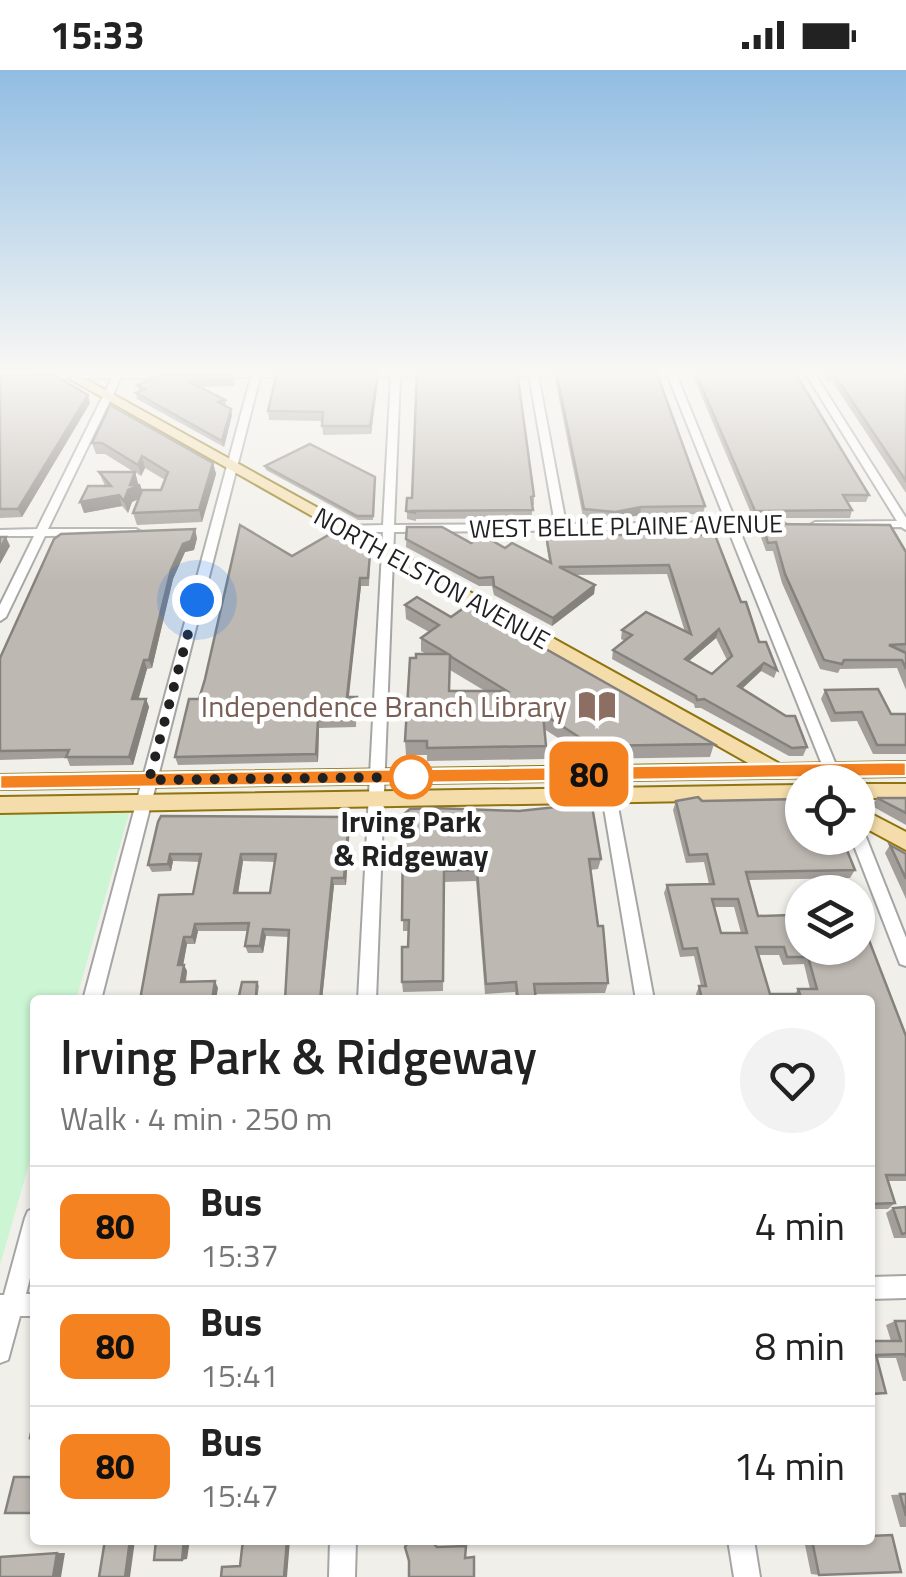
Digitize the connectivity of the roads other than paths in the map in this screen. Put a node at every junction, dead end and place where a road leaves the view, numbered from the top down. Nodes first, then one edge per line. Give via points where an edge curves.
1 (86, 441) edge
2 (188, 441) edge
3 (239, 441) edge
4 (393, 441) edge
5 (545, 441) edge
6 (697, 441) edge
7 (852, 441) edge
8 (232, 466) junction
9 (905, 525) edge
10 (731, 526) junction
11 (560, 527) junction
12 (346, 529) junction
13 (389, 529) junction
14 (42, 532) junction
15 (147, 532) edge
16 (0, 533) edge
17 (388, 554) junction
18 (0, 618) edge
19 (829, 765) edge
20 (906, 769) edge
21 (778, 771) junction
22 (785, 772) edge
23 (875, 772) edge
24 (785, 775) edge
25 (378, 777) junction
26 (149, 780) junction
27 (0, 782) edge
28 (906, 790) edge
29 (875, 791) edge
30 (785, 792) edge
31 (609, 796) junction
32 (376, 799) junction
33 (143, 804) junction
34 (0, 805) edge
35 (875, 825) edge
36 (906, 842) edge
37 (865, 855) edge
38 (906, 959) edge
39 (93, 995) edge
40 (368, 995) edge
41 (644, 995) edge
42 (30, 1241) edge
43 (906, 1287) edge
44 (875, 1288) edge
45 (16, 1305) edge
46 (0, 1352) edge
47 (344, 1545) edge
48 (741, 1545) edge
49 (342, 1577) edge
50 (747, 1577) edge

1 - 14 street
2 - 8 main road, NORTH ELSTON AVENUE
3 - 8 street
4 - 13 street
5 - 11 street
6 - 10 street
7 - 9 street
8 - 12 main road, NORTH ELSTON AVENUE
8 - 26 street via 208,531
9 - 10 street, WEST BELLE PLAINE AVENUE
10 - 11 street, WEST BELLE PLAINE AVENUE
10 - 19 street
11 - 13 street, WEST BELLE PLAINE AVENUE
12 - 13 street, WEST BELLE PLAINE AVENUE
12 - 17 main road, NORTH ELSTON AVENUE
13 - 17 street
14 - 15 street
14 - 16 street
14 - 18 street
17 - 21 main road, NORTH ELSTON AVENUE
17 - 25 street
20 - 23 main road
21 - 22 main road
21 - 24 main road, NORTH ELSTON AVENUE
21 - 25 main road
25 - 26 main road
25 - 32 street
26 - 27 main road
26 - 33 street
28 - 29 main road
30 - 31 main road
31 - 32 main road
31 - 41 street
32 - 33 main road
32 - 40 street
33 - 34 main road
33 - 39 street
35 - 36 main road
37 - 38 street
42 - 45 street
43 - 44 street
45 - 46 street
47 - 49 street
48 - 50 street

